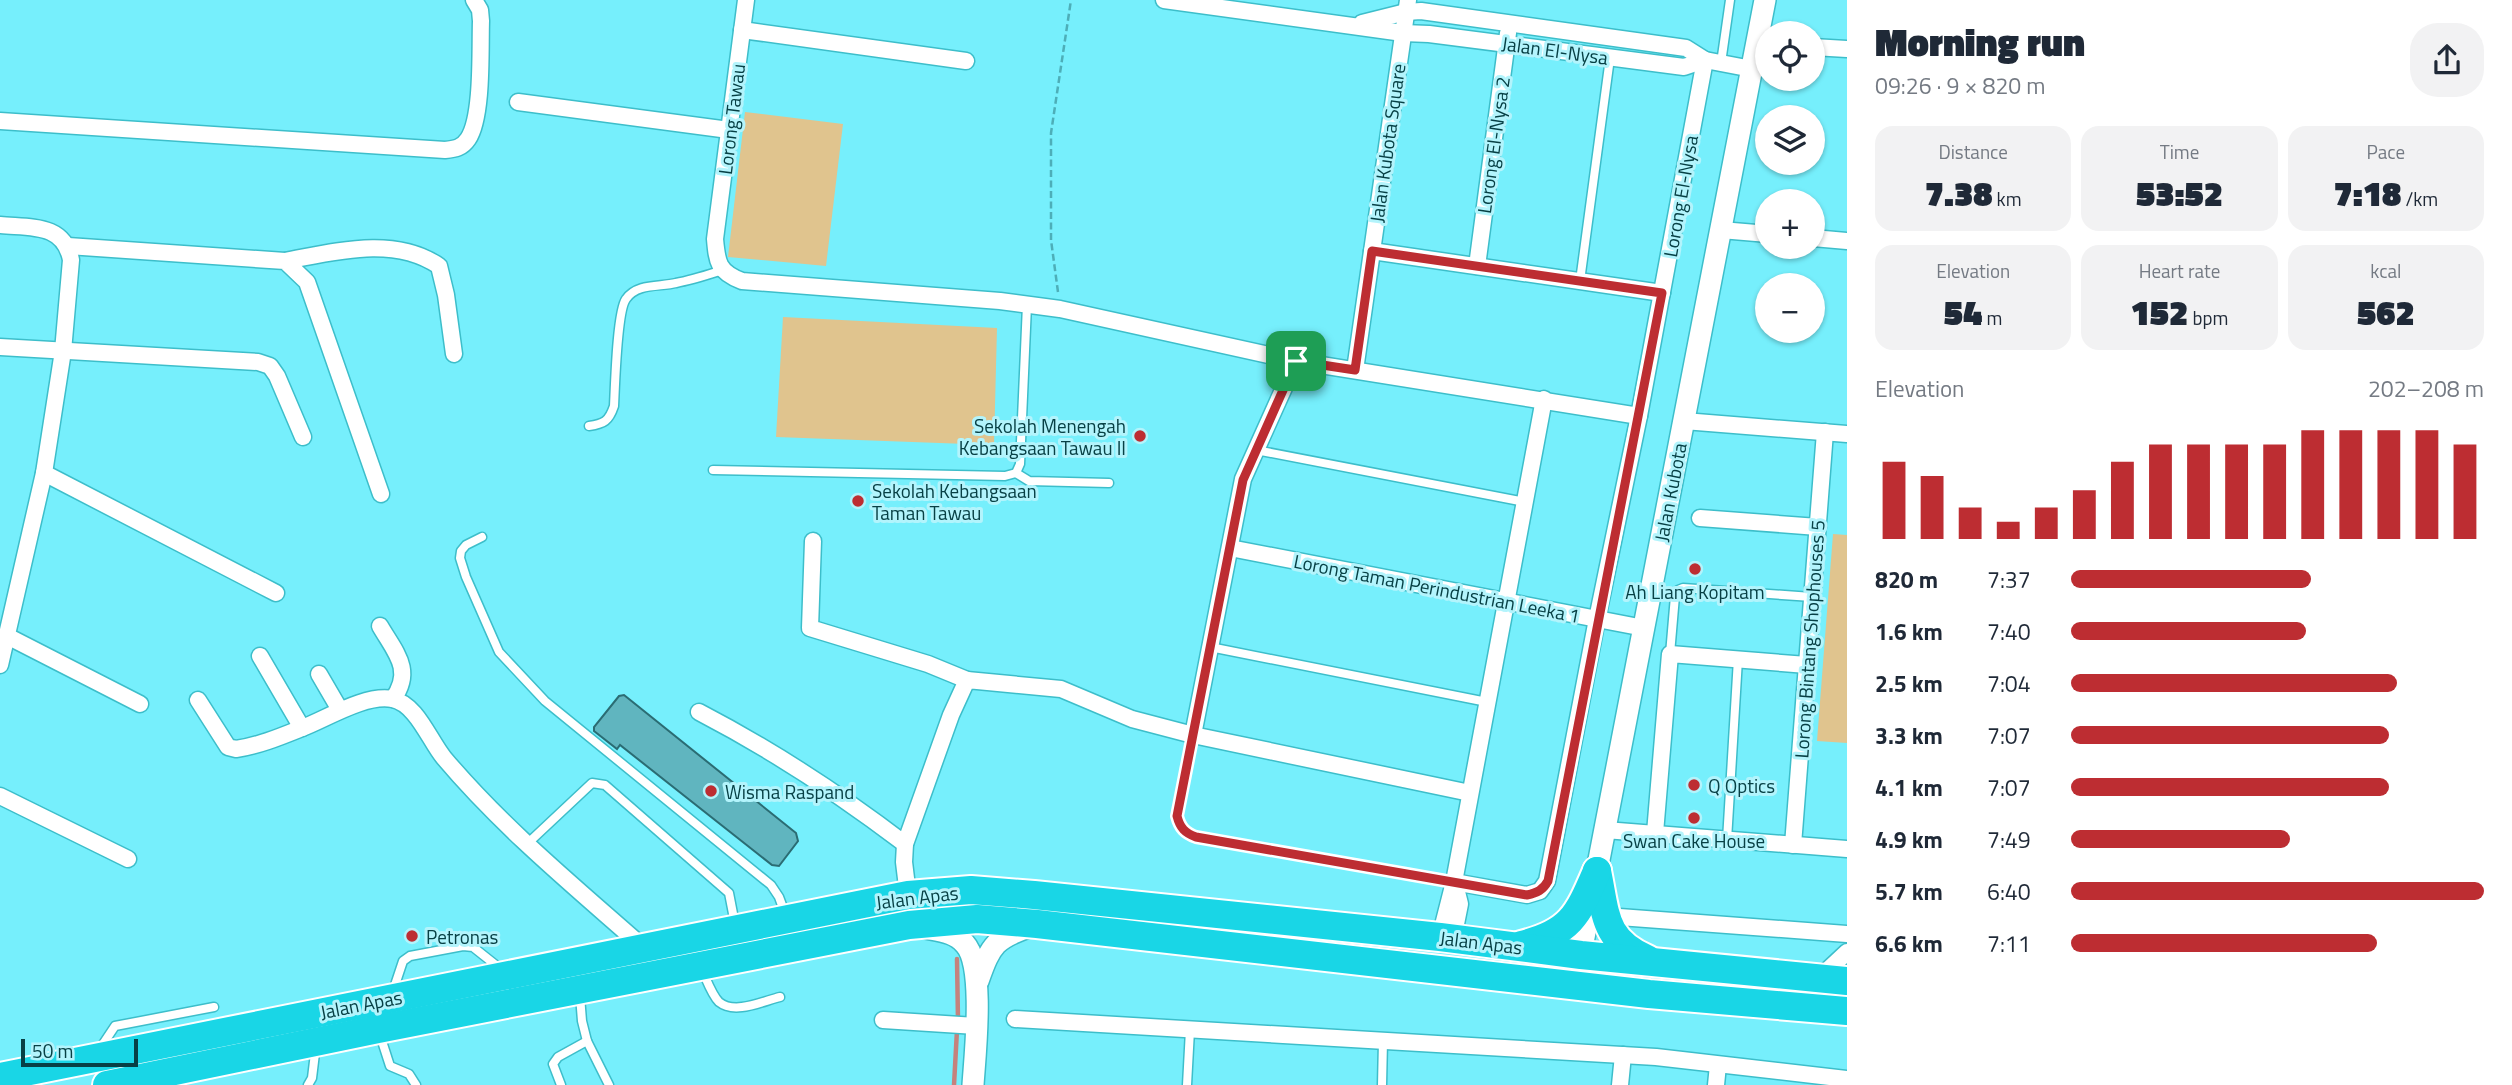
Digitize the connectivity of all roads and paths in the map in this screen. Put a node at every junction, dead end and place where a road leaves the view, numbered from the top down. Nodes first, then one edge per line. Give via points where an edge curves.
1 (474, 0) edge
2 (746, 0) edge
3 (1071, 0) edge
4 (1164, 0) edge
5 (1730, 0) edge
6 (1765, 0) edge
7 (1407, 6) edge
8 (1764, 21) edge
9 (1509, 23) junction
10 (1350, 25) junction
11 (742, 30) junction
12 (1403, 33) junction
13 (1507, 43) junction
14 (1825, 48) edge
15 (1847, 49) edge
16 (1610, 58) junction
17 (966, 61) dead end
18 (1713, 61) junction
19 (1755, 61) edge
20 (1752, 69) junction
21 (517, 102) dead end
22 (0, 121) edge
23 (730, 130) junction
24 (0, 225) edge
25 (1720, 230) junction
26 (1755, 233) edge
27 (1825, 239) edge
28 (1847, 241) edge
29 (68, 246) junction
30 (1372, 251) junction
31 (285, 261) junction
32 (1477, 266) junction
33 (723, 270) junction
34 (1580, 281) junction
35 (1662, 293) junction
36 (1027, 305) junction
37 (1060, 309) junction
38 (0, 347) edge
39 (63, 351) junction
40 (454, 354) dead end
41 (1296, 361) junction
42 (1355, 370) junction
43 (1544, 399) junction
44 (1640, 416) junction
45 (1684, 421) junction
46 (589, 426) dead end
47 (1825, 432) junction
48 (1847, 434) edge
49 (303, 437) dead end
50 (1255, 450) junction
51 (713, 470) dead end
52 (44, 473) junction
53 (1016, 473) junction
54 (1110, 483) dead end
55 (381, 494) dead end
56 (1525, 502) junction
57 (1700, 518) dead end
58 (1818, 527) junction
59 (482, 537) dead end
60 (813, 541) dead end
61 (1230, 548) junction
62 (276, 593) dead end
63 (1812, 597) junction
64 (1506, 601) junction
65 (1597, 619) junction
66 (380, 626) dead end
67 (1639, 627) junction
68 (7, 636) junction
69 (1210, 647) junction
70 (1670, 654) junction
71 (260, 656) dead end
72 (1738, 659) junction
73 (1807, 664) junction
74 (0, 665) edge
75 (319, 674) dead end
76 (967, 680) junction
77 (393, 699) junction
78 (198, 701) dead end
79 (1487, 702) junction
80 (140, 704) dead end
81 (340, 710) junction
82 (699, 712) dead end
83 (302, 728) junction
84 (1193, 735) junction
85 (1470, 793) junction
86 (0, 796) edge
87 (1605, 830) junction
88 (1656, 834) junction
89 (1727, 840) junction
90 (905, 844) junction
91 (527, 845) junction
92 (1793, 845) junction
93 (1847, 849) edge
94 (128, 859) dead end
95 (1597, 871) junction
96 (1454, 882) junction
97 (908, 895) junction
98 (1606, 916) junction
99 (788, 919) junction
100 (1300, 923) junction
101 (1037, 924) junction
102 (909, 925) junction
103 (736, 931) junction
104 (1847, 934) edge
105 (1447, 938) junction
106 (1513, 947) junction
107 (644, 948) junction
108 (1847, 952) edge
109 (1581, 955) junction
110 (1655, 963) junction
111 (700, 966) junction
112 (1438, 969) junction
113 (508, 976) junction
114 (1818, 979) junction
115 (978, 981) junction
116 (1847, 981) edge
117 (1575, 984) junction
118 (579, 990) junction
119 (391, 997) junction
120 (780, 997) dead end
121 (214, 1007) dead end
122 (1847, 1011) edge
123 (1015, 1019) dead end
124 (883, 1020) dead end
125 (970, 1026) junction
126 (378, 1029) junction
127 (1190, 1030) junction
128 (587, 1041) junction
129 (1383, 1041) junction
130 (317, 1042) junction
131 (1623, 1055) junction
132 (93, 1059) junction
133 (1718, 1065) junction
134 (0, 1077) edge
135 (1847, 1079) edge
136 (1810, 1080) edge
137 (107, 1085) edge
138 (308, 1085) edge
139 (416, 1085) edge
140 (561, 1085) edge
141 (609, 1085) edge
142 (973, 1085) edge
143 (1187, 1085) edge
144 (1382, 1085) edge
145 (1620, 1085) edge
146 (1716, 1085) edge

1 - 22 street via 481,21 478,99 471,133 457,149
2 - 11 street, Lorong Tawau
3 - 37 path via 1051,133 1051,240
4 - 10 street, Jalan El-Nysa
5 - 18 lane
6 - 8 street, Jalan Kubota
7 - 9 street, Jalan El-Nysa
7 - 10 street, Jalan El-Nysa
7 - 12 street, Jalan Kubota Square
9 - 13 street, Lorong El-Nysa 2
9 - 18 street, Jalan El-Nysa via 1686,48
10 - 12 street, Jalan El-Nysa
11 - 17 street
11 - 23 street, Lorong Tawau
12 - 13 street, Jalan El-Nysa
12 - 30 street, Jalan Kubota Square
13 - 16 street, Jalan El-Nysa
13 - 32 street, Lorong El-Nysa 2
14 - 15 street
16 - 18 street, Jalan El-Nysa via 1684,67
16 - 34 lane
18 - 20 street, Jalan El-Nysa
18 - 35 street, Lorong El-Nysa
19 - 20 street, Jalan Kubota
20 - 25 street, Jalan Kubota
21 - 23 street
23 - 33 street, Lorong Tawau via 715,239
24 - 29 street via 42,229 57,234
25 - 26 street
25 - 45 street, Jalan Kubota
27 - 28 street
29 - 31 street
29 - 39 street via 71,260
30 - 32 street
30 - 42 street, Jalan Kubota Square
31 - 40 street via 377,248 426,257 439,266
31 - 55 street via 307,282
32 - 34 street
33 - 36 street via 741,281
33 - 46 lane via 653,285 625,299 614,406 603,424
34 - 35 street
35 - 44 street, Lorong El-Nysa
36 - 37 street
36 - 53 lane
37 - 41 street
38 - 39 street
39 - 49 street via 270,366
39 - 52 street
41 - 42 street
41 - 50 street
42 - 43 street
43 - 44 street
43 - 56 street
44 - 65 street, Lorong El-Nysa
45 - 47 street
45 - 67 street, Jalan Kubota
47 - 48 street
47 - 58 street, Lorong Bintang Shophouses 5
50 - 56 lane
50 - 61 street via 1243,480
51 - 53 lane
52 - 62 street
52 - 68 street
53 - 54 lane via 1029,481
56 - 64 street
57 - 58 street
58 - 63 street, Lorong Bintang Shophouses 5
59 - 99 lane via 466,545 460,558 499,652 545,701 771,885
60 - 76 street via 810,628
61 - 64 street, Lorong Taman Perindustrian Leeka 1
61 - 69 street
63 - 70 lane via 1678,590
63 - 73 street, Lorong Bintang Shophouses 5
64 - 65 street, Lorong Taman Perindustrian Leeka 1
64 - 79 street
65 - 67 street, Lorong Taman Perindustrian Leeka 1
65 - 96 street, Lorong El-Nysa via 1545,887 1527,895
66 - 77 street via 403,667 403,679
67 - 87 street, Jalan Kubota
68 - 74 street
68 - 80 street
69 - 79 lane
69 - 84 street
70 - 72 street
70 - 88 street
71 - 83 street
72 - 73 street
72 - 89 lane
73 - 92 street, Lorong Bintang Shophouses 5
75 - 81 street
76 - 84 street via 1061,689 1132,719
76 - 90 street
77 - 81 street
77 - 91 street via 408,707 443,757
78 - 83 street via 228,747 236,749
79 - 85 street
81 - 83 street
82 - 90 street via 758,742 841,795
84 - 85 street
84 - 96 lane via 1177,816 1186,833
85 - 96 street
86 - 94 street
87 - 88 street
87 - 95 street, Jalan Kubota
88 - 89 street
89 - 92 street
90 - 97 street
91 - 103 lane via 592,783 605,785 729,893
91 - 107 street
92 - 93 street
95 - 98 highway
95 - 106 highway via 1569,922 1539,941
95 - 109 street, Jalan Kubota
96 - 105 street
97 - 99 highway, Jalan Apas
97 - 100 highway, Jalan Apas via 971,891 1034,895
98 - 104 street
98 - 110 highway via 1624,947
99 - 103 highway, Jalan Apas
100 - 105 highway, Jalan Apas
100 - 112 highway via 1427,948 1437,953
101 - 102 highway, Jalan Apas via 977,919
101 - 112 highway, Jalan Apas
101 - 115 street via 997,942
102 - 111 highway, Jalan Apas
102 - 115 street via 957,937 968,946
103 - 107 highway, Jalan Apas
105 - 106 highway, Jalan Apas
106 - 109 highway, Jalan Apas
107 - 113 highway, Jalan Apas
108 - 114 street
109 - 110 highway, Jalan Apas
109 - 117 street, Jalan Kubota
110 - 114 highway, Jalan Apas
111 - 118 highway, Jalan Apas
111 - 120 lane via 718,1001 727,1007
112 - 117 highway, Jalan Apas
113 - 119 highway, Jalan Apas
113 - 119 lane via 481,952 463,946 410,956 403,961
114 - 116 highway, Jalan Apas
115 - 125 street
117 - 122 highway via 1583,1000 1617,1008 1747,1016 1779,1005
118 - 126 highway, Jalan Apas
118 - 128 lane
119 - 132 highway, Jalan Apas
121 - 132 lane via 115,1026
123 - 127 street
124 - 125 street
125 - 142 street
126 - 130 highway, Jalan Apas
126 - 139 lane via 390,1066 408,1072
127 - 129 street
127 - 143 lane
128 - 140 lane via 553,1064
128 - 141 lane
129 - 131 street
129 - 144 lane
130 - 137 highway, Jalan Apas via 186,1074
130 - 138 lane
131 - 133 street
131 - 145 street
132 - 134 highway, Jalan Apas
133 - 136 street
133 - 146 street
135 - 136 street

